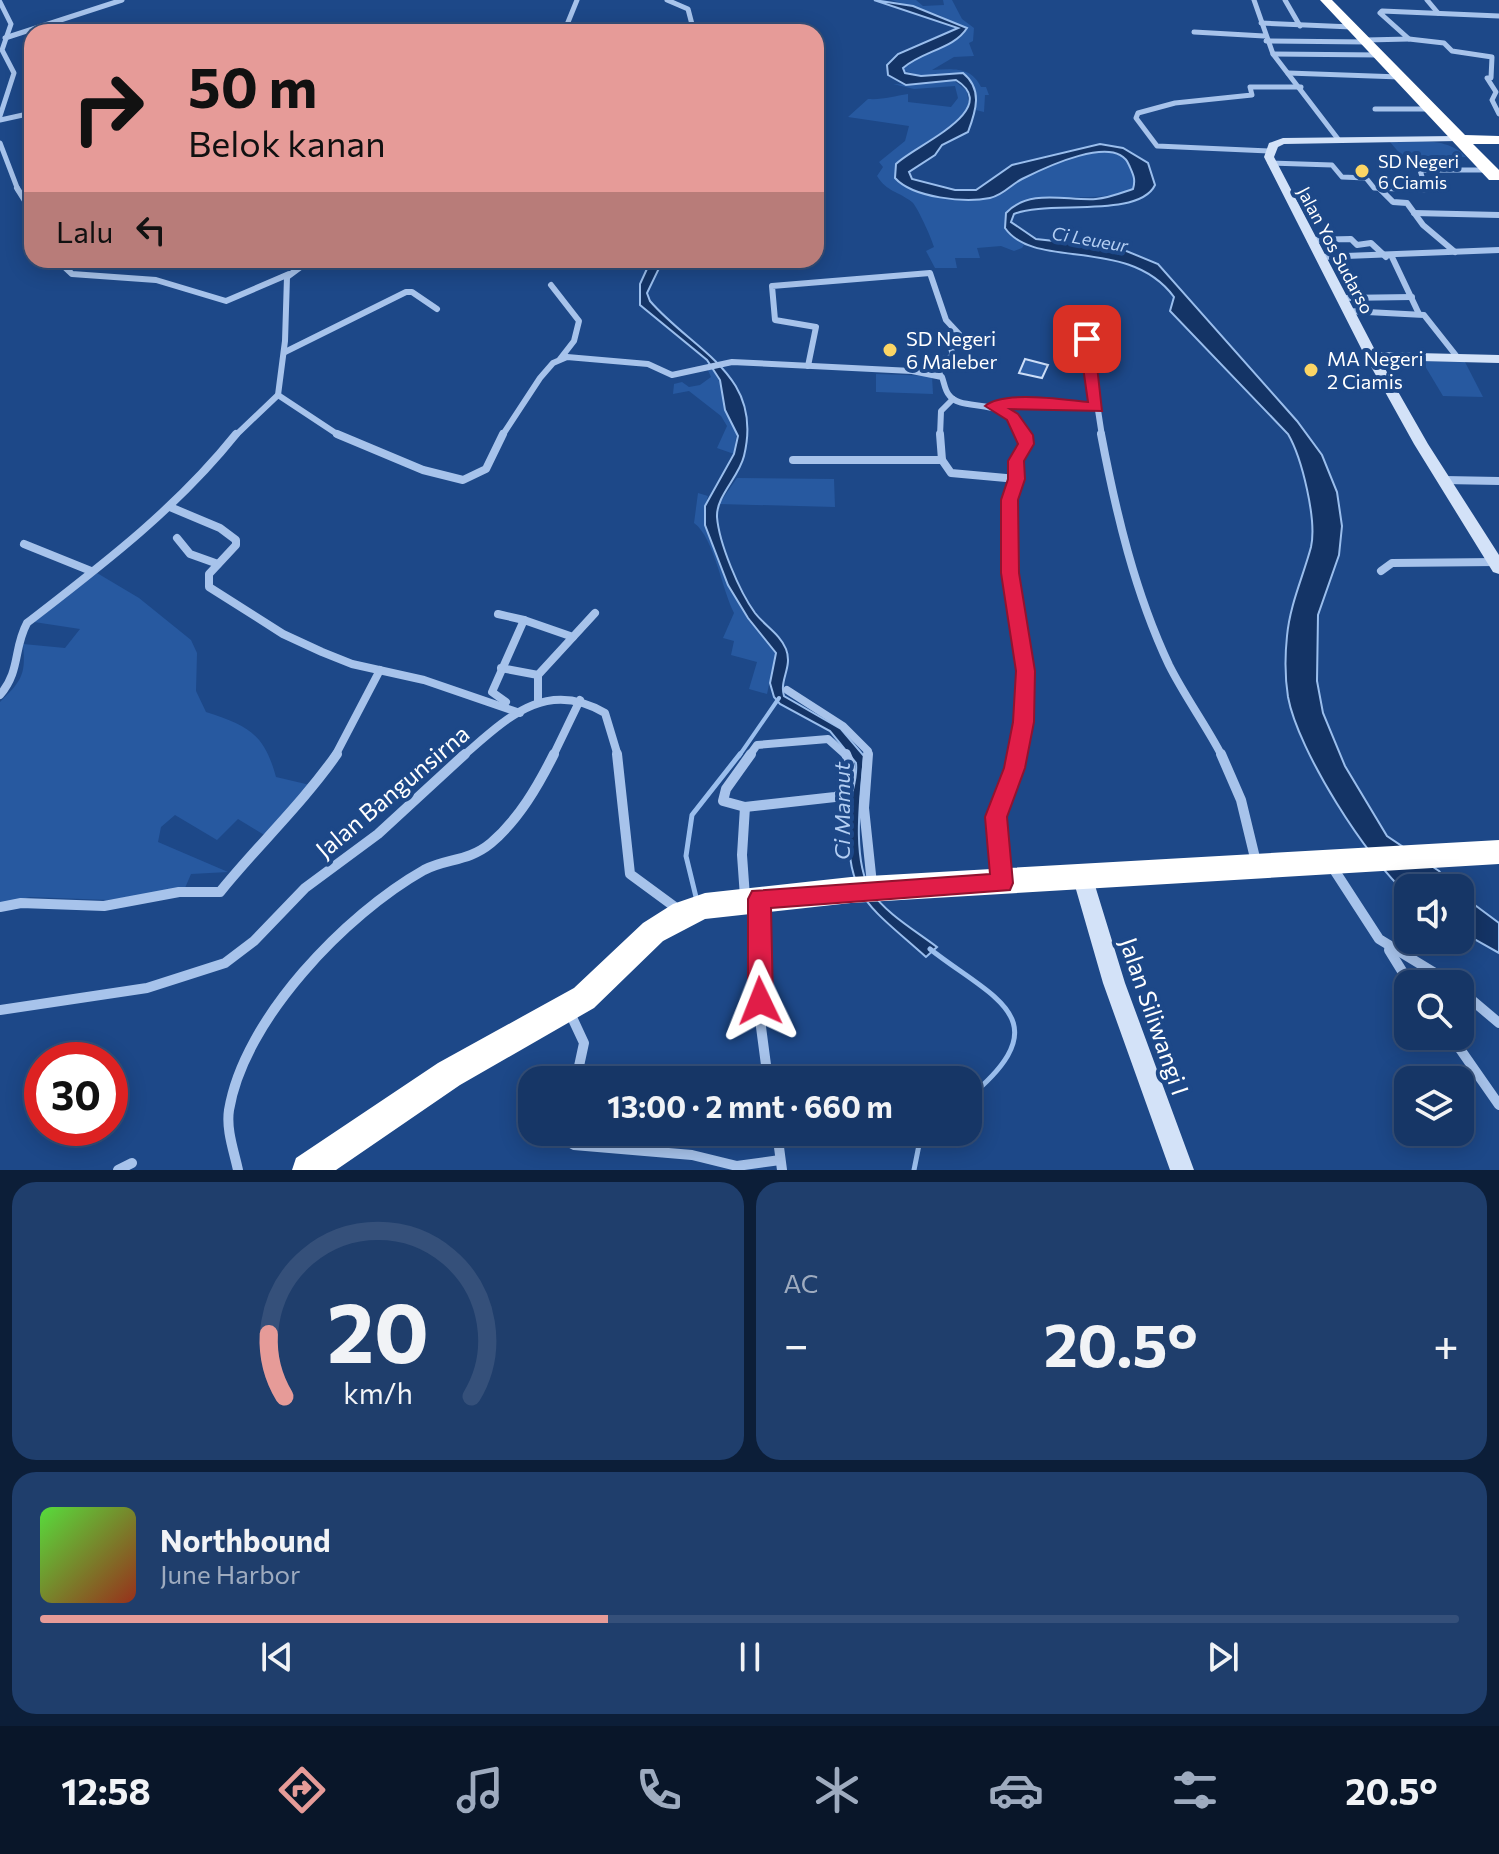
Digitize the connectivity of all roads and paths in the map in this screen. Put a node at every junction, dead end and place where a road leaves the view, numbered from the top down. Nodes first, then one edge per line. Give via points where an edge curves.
1 (122, 0) edge
2 (577, 0) edge
3 (667, 0) edge
4 (1254, 0) edge
5 (1285, 0) edge
6 (1326, 0) edge
7 (1427, 0) edge
8 (0, 2) edge
9 (1438, 13) junction
10 (1499, 16) edge
11 (1261, 23) junction
12 (48, 24) edge
13 (567, 24) edge
14 (692, 24) edge
15 (1300, 26) junction
16 (1352, 27) junction
17 (24, 32) edge
18 (1194, 32) dead end
19 (5, 38) junction
20 (1265, 38) junction
21 (1409, 39) junction
22 (1367, 41) junction
23 (1273, 54) junction
24 (1380, 55) junction
25 (1288, 73) junction
26 (1400, 77) junction
27 (1301, 87) junction
28 (1375, 109) dead end
29 (1432, 110) junction
30 (24, 114) edge
31 (1499, 114) edge
32 (0, 118) edge
33 (1338, 139) junction
34 (1459, 139) junction
35 (1499, 140) edge
36 (0, 143) edge
37 (1270, 157) junction
38 (1492, 176) edge
39 (1379, 188) junction
40 (24, 200) edge
41 (1414, 213) junction
42 (1499, 215) edge
43 (1310, 240) junction
44 (1499, 250) edge
45 (1455, 252) junction
46 (1320, 257) junction
47 (1389, 257) junction
48 (66, 268) edge
49 (298, 268) edge
50 (289, 274) junction
51 (551, 285) dead end
52 (1412, 297) junction
53 (1345, 304) junction
54 (437, 309) dead end
55 (1419, 314) junction
56 (1087, 339) dead end
57 (285, 352) junction
58 (1372, 356) junction
59 (1458, 358) junction
60 (560, 359) junction
61 (1499, 359) edge
62 (808, 366) junction
63 (940, 375) junction
64 (278, 395) junction
65 (953, 399) junction
66 (993, 406) junction
67 (1097, 407) junction
68 (793, 460) dead end
69 (942, 460) junction
70 (1017, 479) junction
71 (1443, 480) junction
72 (1499, 481) edge
73 (170, 507) junction
74 (177, 538) dead end
75 (24, 544) dead end
76 (218, 564) junction
77 (1497, 565) edge
78 (91, 571) junction
79 (1381, 571) dead end
80 (595, 613) dead end
81 (498, 614) dead end
82 (524, 620) junction
83 (573, 637) junction
84 (501, 668) junction
85 (380, 670) junction
86 (538, 675) junction
87 (787, 690) dead end
88 (0, 695) edge
89 (580, 700) junction
90 (538, 703) junction
91 (523, 711) junction
92 (745, 807) junction
93 (1499, 852) edge
94 (1328, 861) junction
95 (1256, 866) junction
96 (1083, 879) junction
97 (1002, 883) junction
98 (862, 890) junction
99 (752, 899) junction
100 (0, 907) edge
101 (683, 913) junction
102 (1385, 943) junction
103 (1401, 970) edge
104 (1430, 970) edge
105 (1474, 1002) edge
106 (567, 1008) junction
107 (0, 1010) edge
108 (1499, 1023) edge
109 (1461, 1050) edge
110 (579, 1066) edge
111 (767, 1066) edge
112 (1499, 1105) edge
113 (586, 1146) edge
114 (132, 1163) dead end
115 (781, 1165) edge
116 (118, 1170) edge
117 (238, 1170) edge
118 (308, 1170) edge
119 (1182, 1170) edge

1 - 12 street
2 - 13 street
3 - 14 street via 688,9
4 - 11 street
5 - 15 street
6 - 16 highway
7 - 9 street
8 - 19 street via 11,24
9 - 10 street
9 - 21 street via 1379,12
11 - 15 street
11 - 20 street
15 - 16 street
16 - 22 highway
17 - 19 street
18 - 20 street
19 - 32 street via 2,50 14,73
20 - 22 street
20 - 23 street
21 - 22 street
21 - 31 street via 1492,57 1487,78 1496,92 1492,100
22 - 24 highway
23 - 24 street
23 - 25 street
24 - 26 highway
25 - 26 street
25 - 27 street
26 - 29 highway
27 - 33 street
27 - 37 street via 1250,87 1252,95 1175,103 1136,118 1157,146
28 - 29 street
29 - 34 highway
30 - 32 street
33 - 34 main road
33 - 37 main road via 1283,141 1273,145
34 - 35 highway
34 - 38 highway
36 - 40 street via 11,180
37 - 39 street via 1332,165 1343,178 1366,178
37 - 43 main road, Jalan Yos Sudarso
38 - 39 street via 1420,170 1428,190
39 - 41 street via 1393,202 1407,203
41 - 42 street
41 - 45 street
43 - 46 main road, Jalan Yos Sudarso
43 - 47 street via 1371,243
44 - 45 street
45 - 47 street
46 - 47 street
46 - 53 main road, Jalan Yos Sudarso
47 - 52 street
48 - 50 street via 72,274 156,280 226,301
49 - 50 street
50 - 57 street
51 - 60 street via 579,321 574,341
52 - 53 street
52 - 55 street
53 - 55 street
53 - 58 main road, Jalan Yos Sudarso
54 - 57 street via 406,292
55 - 59 street
56 - 67 street
57 - 64 street
58 - 59 main road
58 - 71 main road, Jalan Yos Sudarso
59 - 61 main road
60 - 62 street via 579,356 648,364 672,375 720,363
60 - 64 street via 540,378 486,469 463,480 439,476 342,438
62 - 63 street
62 - 63 street via 816,327 775,320 772,286 928,272 946,320 959,334 950,342 953,357 937,361
63 - 65 street
64 - 73 street via 248,420
65 - 66 street
65 - 69 street via 944,404 939,418
66 - 67 street via 1023,402
66 - 70 street via 1012,417 1025,435 1016,461
67 - 95 street via 1106,463 1144,603 1179,687 1240,792
68 - 69 street
69 - 70 street via 951,473
70 - 97 street via 1010,500 1010,573 1025,671 1015,768 996,817
71 - 72 street
71 - 77 main road, Jalan Yos Sudarso
73 - 76 street via 236,540
73 - 78 street
74 - 76 street via 190,554
75 - 78 street
76 - 85 street via 207,583 223,598 322,652
77 - 79 street via 1389,563
78 - 88 street via 27,623 17,643 17,672
80 - 83 street
81 - 82 street
82 - 83 street
82 - 84 street
83 - 86 street
84 - 86 street
84 - 91 street via 493,696
85 - 91 street
85 - 100 street via 326,773 220,892 179,892 104,906
86 - 90 street
87 - 98 street via 843,726 868,751
89 - 90 street, Jalan Bangunsirna via 564,697
89 - 101 street via 605,713 617,750 630,874
89 - 117 street via 526,803 503,831 479,852 427,868 359,919 306,968 272,1014 240,1071 228,1122
90 - 91 street, Jalan Bangunsirna
91 - 107 street, Jalan Bangunsirna via 320,876 265,934 225,963 129,990
92 - 92 street via 847,792 849,761 828,739 757,745 722,798
92 - 99 street via 742,855
93 - 94 highway
94 - 95 highway
94 - 102 street
95 - 96 highway
96 - 97 highway
96 - 119 main road, Jalan Siliwangi I via 1114,983
97 - 98 highway
98 - 99 highway
99 - 101 highway
99 - 111 street
101 - 106 highway via 653,932
102 - 103 street
102 - 104 street
105 - 108 street
106 - 110 street via 584,1043
106 - 118 highway via 449,1074
109 - 112 street
113 - 115 street via 692,1155 737,1166
114 - 116 street

